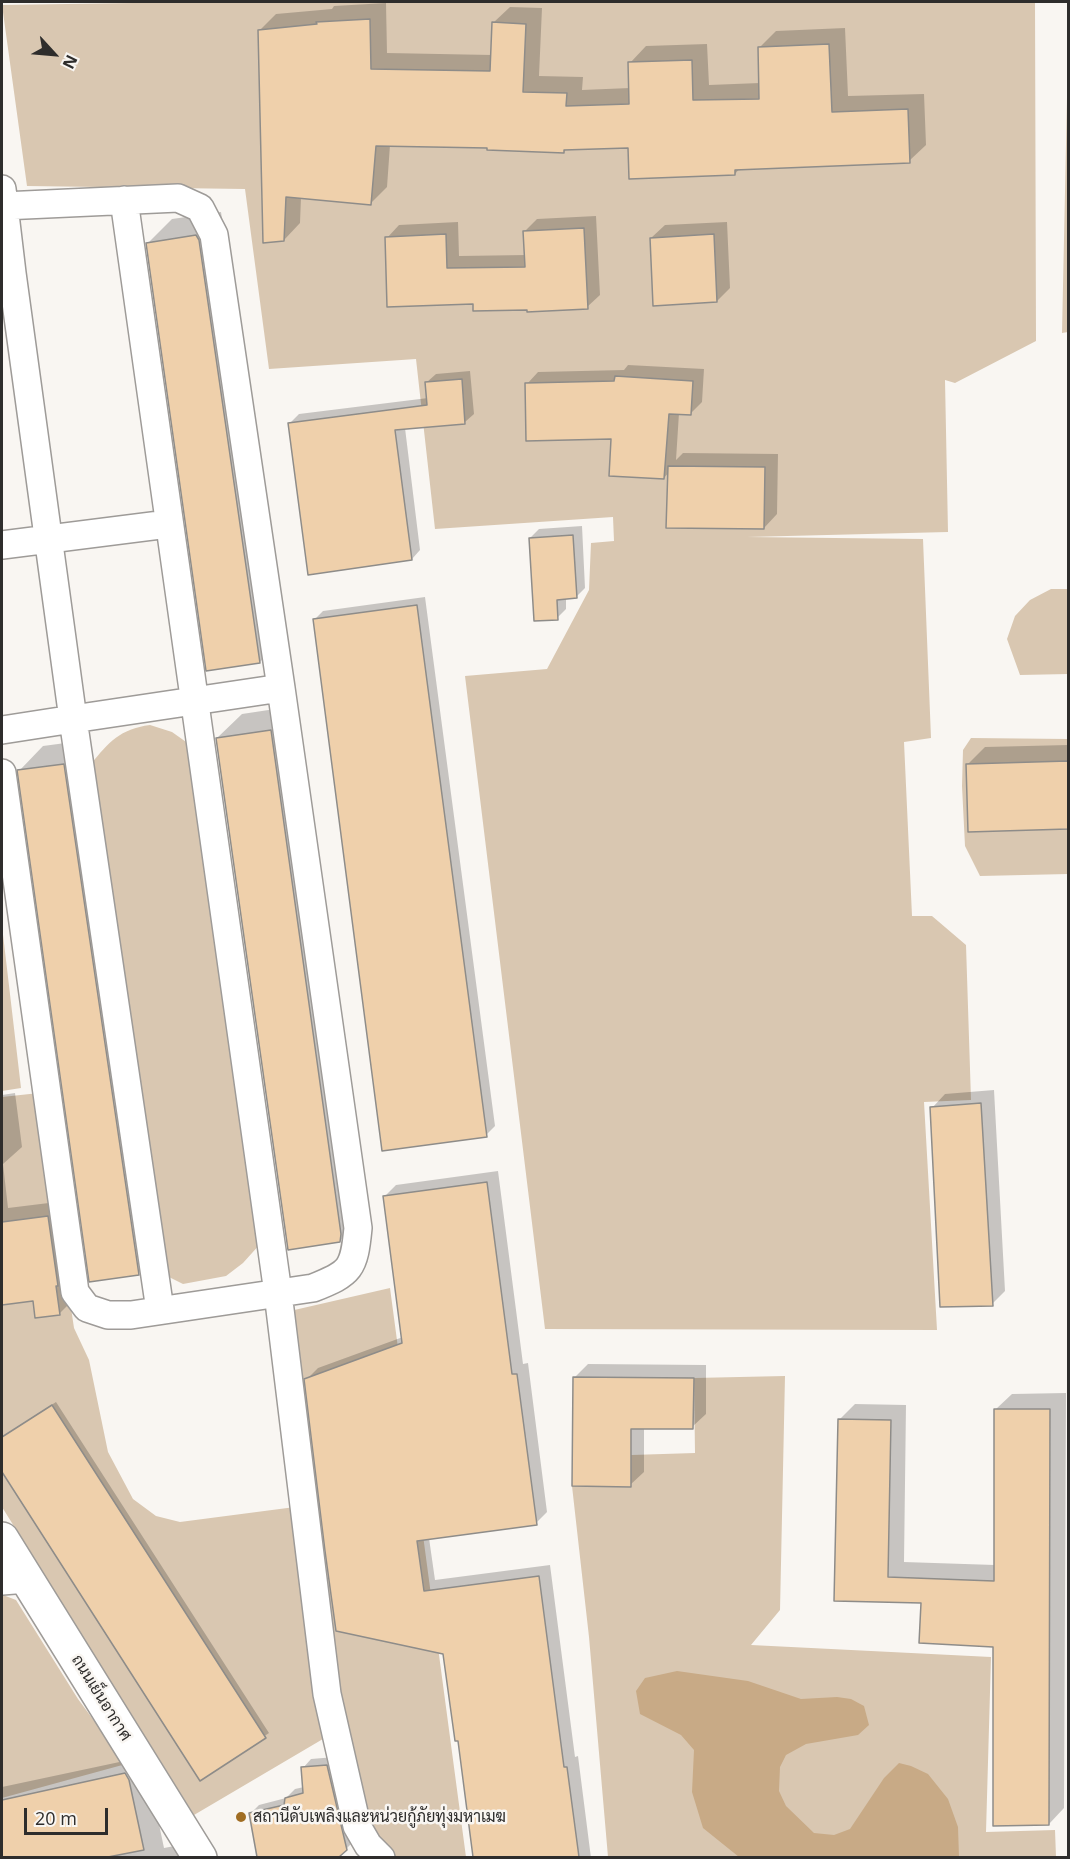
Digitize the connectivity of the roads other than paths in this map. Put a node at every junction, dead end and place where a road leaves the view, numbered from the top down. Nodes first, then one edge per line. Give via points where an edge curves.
1 (2, 197) edge
2 (123, 200) junction
3 (168, 524) junction
4 (49, 539) junction
5 (2, 545) edge
6 (281, 687) junction
7 (193, 701) junction
8 (73, 720) junction
9 (2, 730) edge
10 (2, 773) edge
11 (278, 1293) junction
12 (160, 1310) junction
13 (2, 1539) edge
14 (14, 1580) edge
15 (200, 1857) edge
16 (381, 1857) edge

1 - 2 street
1 - 4 street
2 - 3 street
2 - 6 street via 178,198 200,208 214,235
3 - 4 street
3 - 7 street
4 - 5 street
4 - 8 street
6 - 7 street
6 - 11 street via 357,1227 356,1252 350,1268 338,1278 312,1288
7 - 8 street
7 - 11 street
8 - 9 street
8 - 12 street
10 - 12 street via 75,1292 87,1308 108,1315
11 - 12 street
11 - 16 street via 327,1694 357,1826
13 - 14 street, ถนนเย็นอากาศ
14 - 15 street, ถนนเย็นอากาศ

